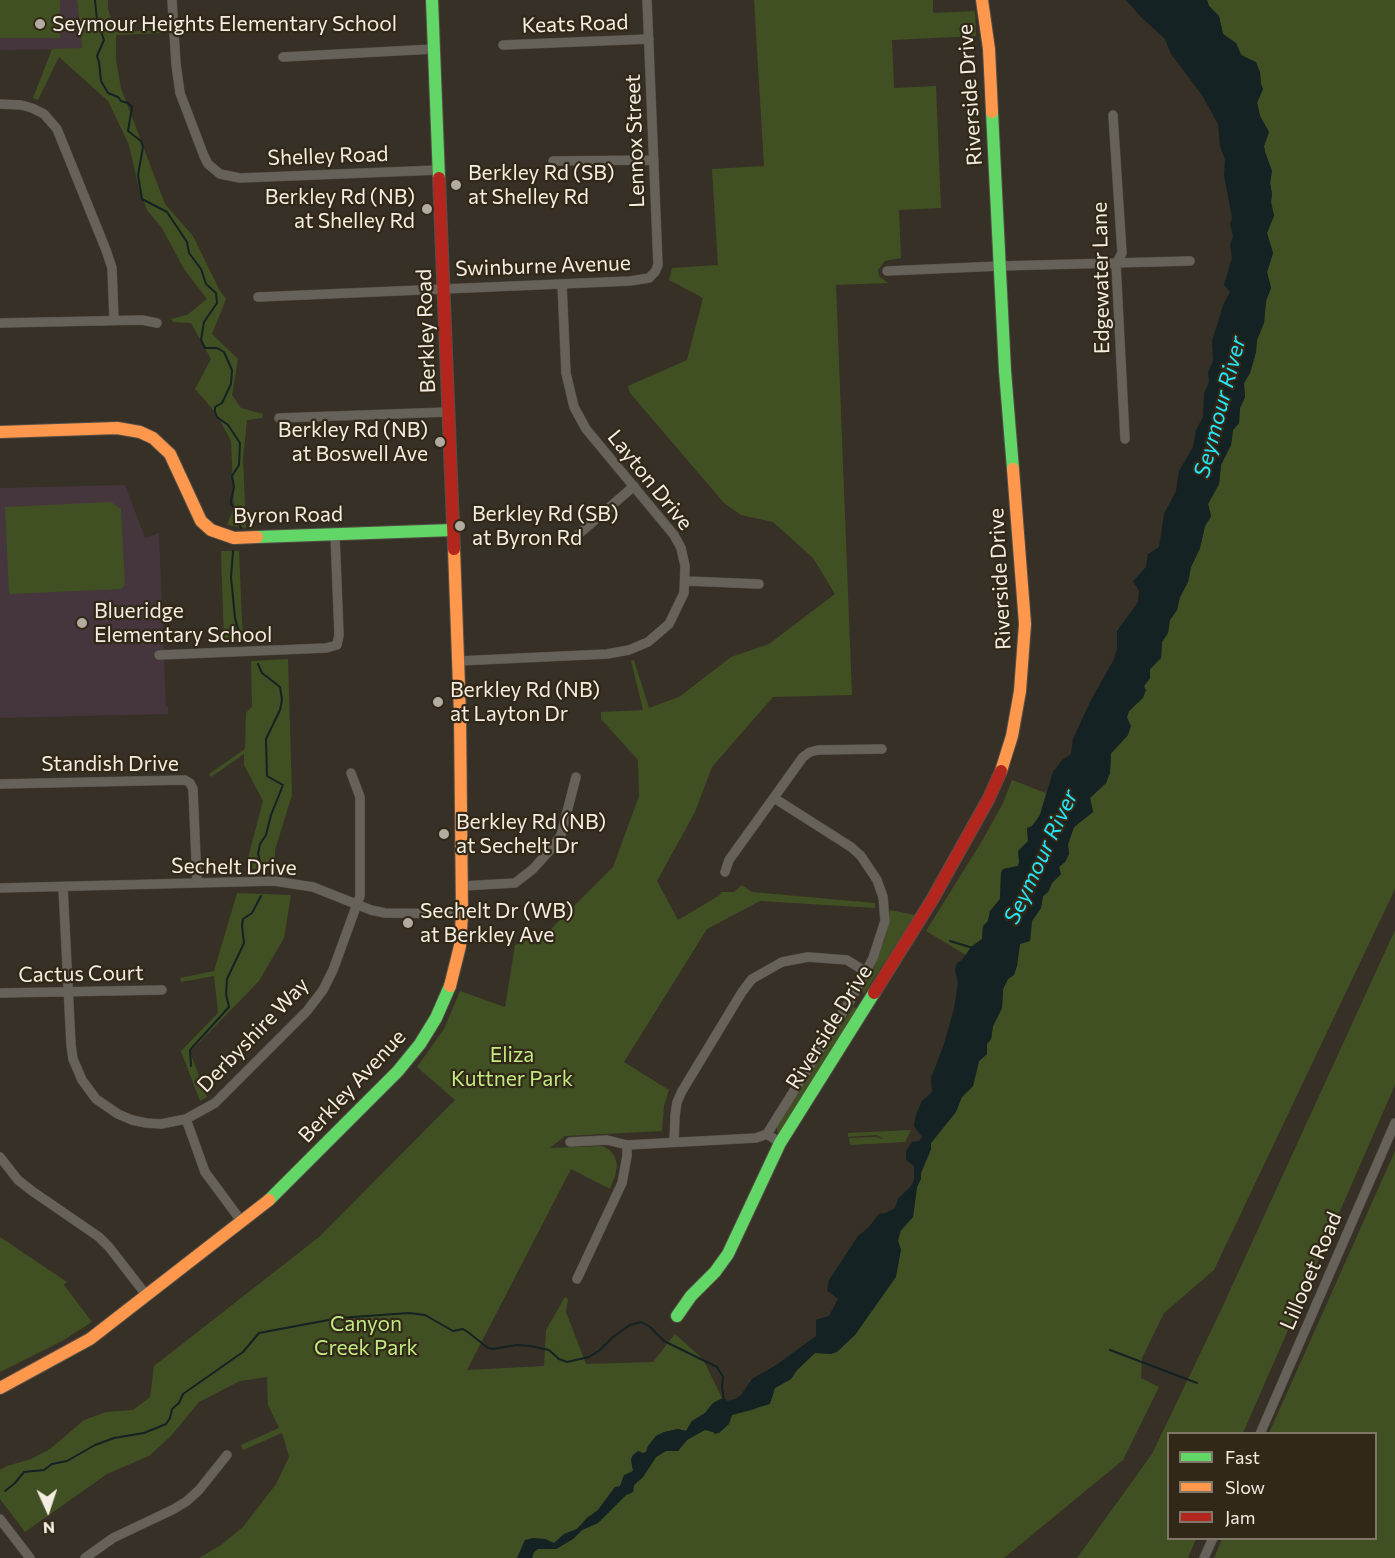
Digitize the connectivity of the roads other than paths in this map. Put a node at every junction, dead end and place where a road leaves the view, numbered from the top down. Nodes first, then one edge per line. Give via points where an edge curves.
1 (172, 0) edge
2 (432, 0) edge
3 (647, 0) edge
4 (982, 0) edge
5 (649, 39) junction
6 (503, 45) dead end
7 (434, 49) junction
8 (283, 57) dead end
9 (0, 104) edge
10 (1113, 115) dead end
11 (654, 160) junction
12 (553, 161) dead end
13 (439, 170) junction
14 (1190, 261) dead end
15 (1116, 264) junction
16 (1000, 266) junction
17 (887, 271) dead end
18 (650, 278) joint
19 (562, 284) junction
20 (444, 289) junction
21 (258, 297) dead end
22 (114, 320) junction
23 (0, 323) edge
24 (156, 323) dead end
25 (448, 412) junction
26 (279, 418) dead end
27 (0, 432) edge
28 (1125, 439) dead end
29 (634, 486) junction
30 (453, 530) junction
31 (335, 535) junction
32 (573, 539) dead end
33 (686, 581) junction
34 (759, 584) dead end
35 (159, 655) dead end
36 (458, 661) junction
37 (882, 749) dead end
38 (351, 774) dead end
39 (576, 777) dead end
40 (0, 784) edge
41 (774, 798) junction
42 (725, 872) dead end
43 (197, 883) junction
44 (63, 886) junction
45 (462, 886) junction
46 (0, 888) edge
47 (357, 904) junction
48 (462, 914) junction
49 (866, 972) junction
50 (162, 990) dead end
51 (67, 991) junction
52 (0, 993) edge
53 (853, 996) junction
54 (866, 1004) junction
55 (186, 1119) junction
56 (1395, 1123) edge
57 (767, 1134) junction
58 (570, 1142) dead end
59 (674, 1142) junction
60 (780, 1143) junction
61 (627, 1145) junction
62 (0, 1157) edge
63 (242, 1222) junction
64 (577, 1279) dead end
65 (147, 1296) junction
66 (677, 1316) dead end
67 (0, 1388) edge
68 (1261, 1432) edge
69 (227, 1455) dead end
70 (0, 1519) edge
71 (1213, 1540) edge
72 (30, 1558) edge
73 (85, 1558) edge
74 (1204, 1558) edge

1 - 13 street, Shelley Road via 180,93 204,156 220,174 240,178
2 - 7 street, Berkley Road
3 - 5 street, Lennox Street
4 - 16 street, Riverside Drive via 991,82
5 - 6 street, Keats Road
5 - 11 street, Lennox Street
7 - 8 street
7 - 13 street, Berkley Road
9 - 22 street via 32,108 44,114 57,129 109,259
10 - 15 street, Edgewater Lane via 1122,253
11 - 12 street
11 - 18 street, Lennox Street via 658,265
13 - 20 street, Berkley Road
14 - 15 street
15 - 16 street
15 - 28 street, Edgewater Lane
16 - 17 street
16 - 54 street, Riverside Drive via 1025,624 1017,717 989,798 932,900
18 - 19 street, Swinburne Avenue
19 - 20 street, Swinburne Avenue
19 - 29 street, Layton Drive via 566,373 574,407 586,429
20 - 21 street, Swinburne Avenue
20 - 25 street, Berkley Road
22 - 23 street
22 - 24 street
25 - 26 street
25 - 30 street, Berkley Road
27 - 31 street, Byron Road via 117,428 140,432 170,454 195,511 211,530 246,539
29 - 32 street
29 - 33 street, Layton Drive via 675,535 684,557
30 - 31 street, Byron Road
30 - 36 street, Berkley Road
31 - 35 street via 339,635 336,645
33 - 34 street
33 - 36 street, Layton Drive via 681,602 669,624 648,642 629,650
36 - 45 street, Berkley Avenue
37 - 41 street via 810,752
38 - 47 street, Derbyshire Way via 360,798 361,881
39 - 45 street via 561,835 533,869 514,883
40 - 43 street, Standish Drive via 185,780 194,789
41 - 42 street via 729,860
41 - 49 street, Riverside Drive via 850,847 877,880 885,921
43 - 44 street, Sechelt Drive
43 - 47 street, Sechelt Drive via 294,883
44 - 46 street, Sechelt Drive
44 - 51 street, Derbyshire Way
45 - 48 street, Berkley Avenue
47 - 48 street, Sechelt Drive via 393,914
47 - 55 street, Derbyshire Way via 333,970 307,1011 215,1103
48 - 63 street, Berkley Avenue via 453,978 420,1044 289,1181
49 - 53 street, Riverside Drive
49 - 59 street via 847,960 808,957 782,962 752,979 677,1102
50 - 51 street, Cactus Court
51 - 52 street, Cactus Court
51 - 55 street, Derbyshire Way via 73,1059 96,1099 118,1114 146,1124
53 - 54 street
53 - 57 street, Riverside Drive
54 - 60 street, Riverside Drive
55 - 63 street via 205,1172
56 - 68 street, Lillooet Road
57 - 59 street via 756,1138
57 - 60 street
58 - 61 street via 607,1140
59 - 61 street
60 - 66 street, Riverside Drive via 728,1254
61 - 64 street via 622,1183
62 - 65 street via 18,1180 109,1246
63 - 65 street, Berkley Avenue
65 - 67 street, Berkley Avenue via 90,1339
69 - 73 street via 187,1501 113,1538
70 - 72 street
71 - 74 street

